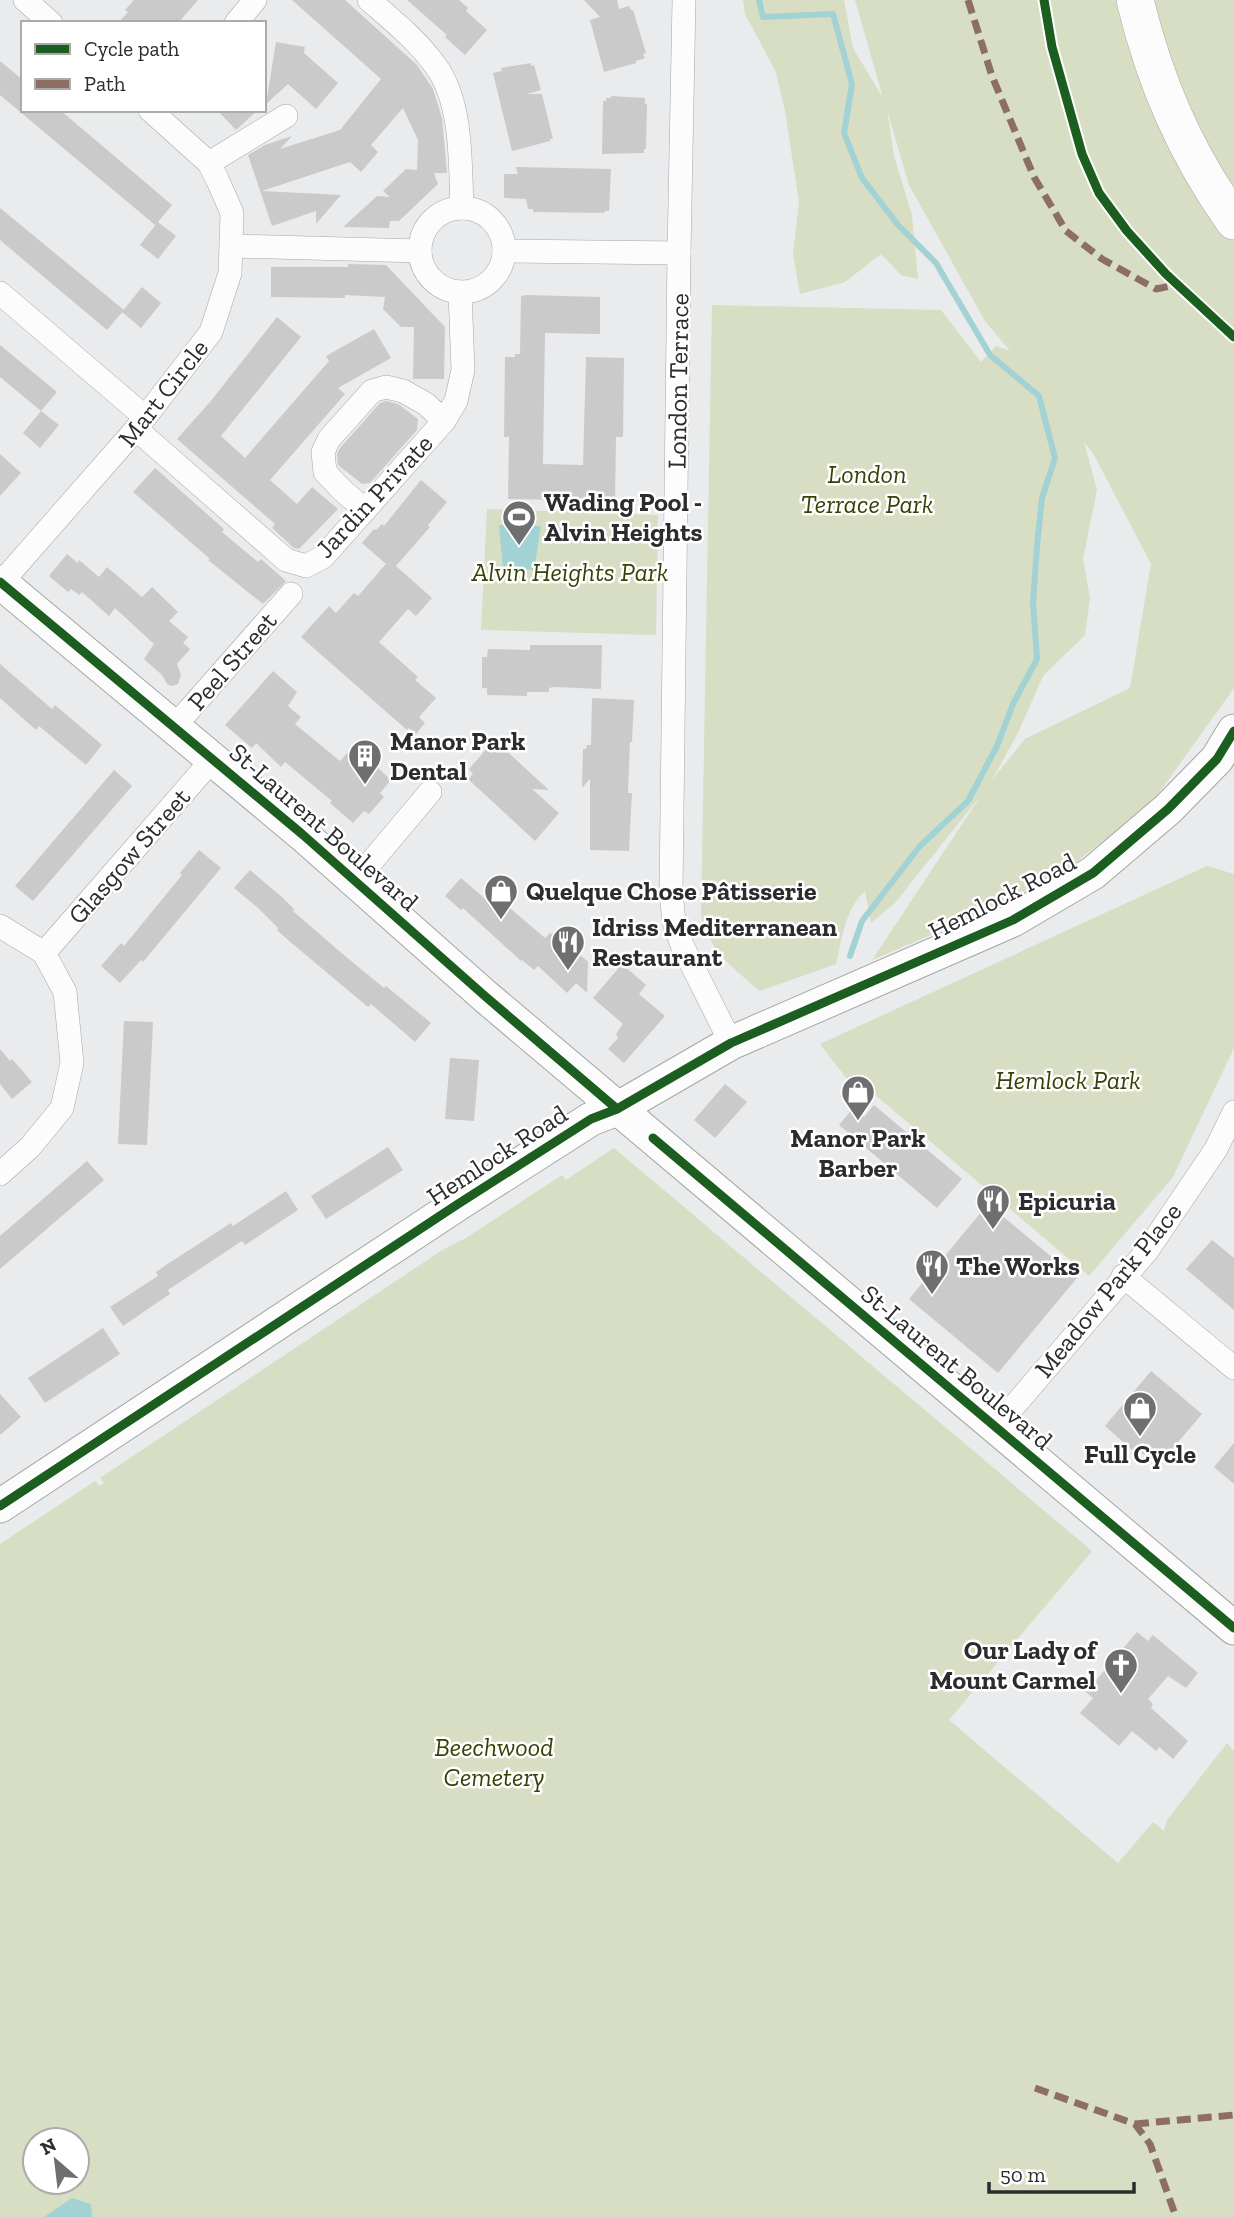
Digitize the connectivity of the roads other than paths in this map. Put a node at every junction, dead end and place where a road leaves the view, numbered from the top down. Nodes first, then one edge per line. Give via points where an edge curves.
1 (25, 0) edge
2 (256, 0) edge
3 (684, 0) edge
4 (1135, 0) edge
5 (374, 1) edge
6 (49, 21) edge
7 (238, 21) edge
8 (156, 112) edge
9 (286, 116) dead end
10 (209, 163) junction
11 (462, 208) junction
12 (1234, 221) edge
13 (232, 246) junction
14 (420, 251) junction
15 (504, 251) junction
16 (679, 253) junction
17 (460, 292) junction
18 (0, 293) edge
19 (444, 421) junction
20 (141, 423) junction
21 (365, 510) junction
22 (1, 583) edge
23 (291, 594) dead end
24 (174, 727) junction
25 (1234, 731) edge
26 (212, 760) junction
27 (430, 792) dead end
28 (356, 880) junction
29 (0, 926) edge
30 (44, 953) junction
31 (731, 1043) junction
32 (617, 1109) junction
33 (1234, 1112) edge
34 (0, 1174) edge
35 (1123, 1276) junction
36 (1234, 1368) edge
37 (996, 1427) junction
38 (0, 1506) edge
39 (1234, 1628) edge

1 - 6 street
2 - 7 street
3 - 16 street, London Terrace
4 - 12 main road via 1168,105 1191,153
5 - 11 street via 438,67 460,134
8 - 10 street, Mart Circle
9 - 10 street
10 - 13 street, Mart Circle via 232,213
11 - 14 street via 450,209 427,226
11 - 15 street via 494,222
13 - 14 street
13 - 20 street, Mart Circle via 230,273 211,332
14 - 17 street via 429,277 439,286
15 - 16 street
15 - 17 street via 491,281
16 - 31 street, London Terrace via 671,892 682,945
17 - 19 street, Jardin Private via 463,370 456,401
18 - 20 street, Jardin Private
19 - 21 street, Jardin Private
19 - 21 street via 426,404 386,387 372,391 329,439 323,452 326,472
20 - 21 street, Jardin Private via 286,560 306,566 323,557
20 - 22 street, Mart Circle
22 - 24 street, St-Laurent Boulevard
23 - 24 street, Peel Street
24 - 26 street, St-Laurent Boulevard
25 - 31 street, Hemlock Road via 1217,759 1168,809 1093,873 1013,920
26 - 28 street, St-Laurent Boulevard
26 - 30 street, Glasgow Street
27 - 28 street
28 - 32 street, St-Laurent Boulevard
29 - 30 street
30 - 34 street via 65,992 72,1063 62,1108
31 - 32 street, Hemlock Road
32 - 37 street, St-Laurent Boulevard
32 - 38 street, Hemlock Road via 591,1119 469,1197
33 - 35 street, Meadow Park Place via 1216,1149 1147,1251
35 - 36 street
35 - 37 street, Meadow Park Place
37 - 39 street, St-Laurent Boulevard

